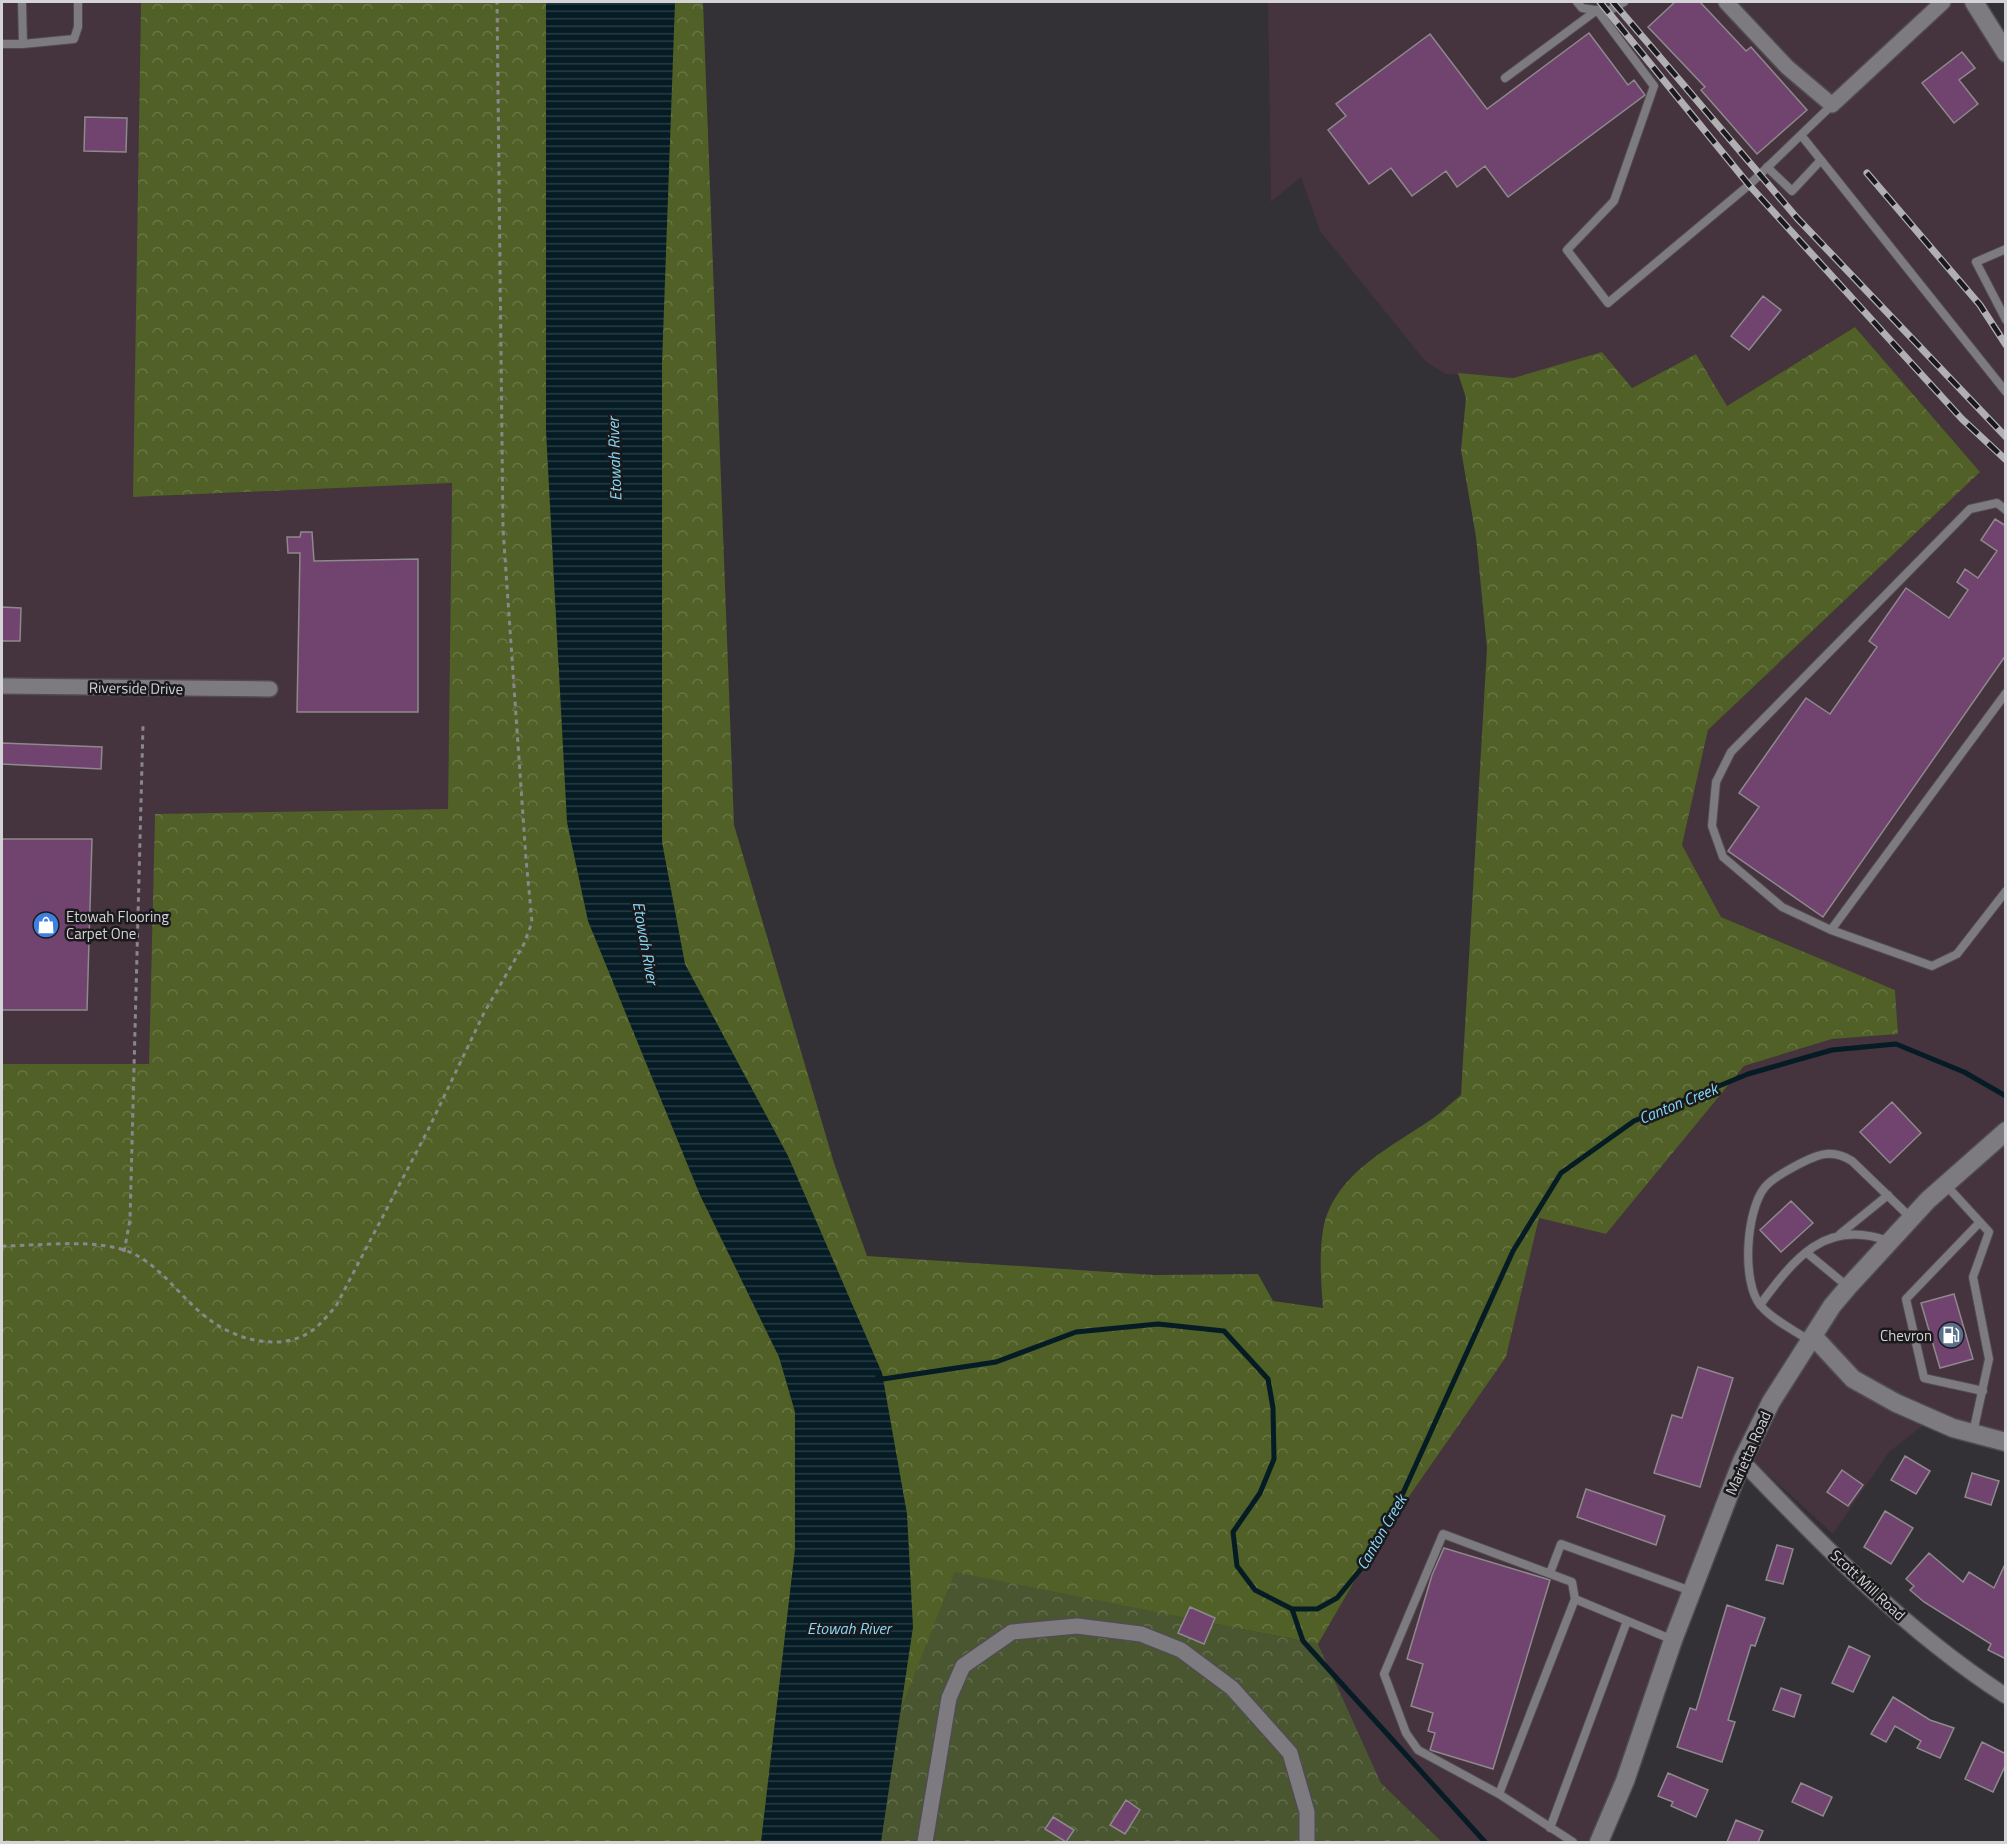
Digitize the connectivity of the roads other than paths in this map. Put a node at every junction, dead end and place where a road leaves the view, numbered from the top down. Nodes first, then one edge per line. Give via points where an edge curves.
1 (22, 2) edge
2 (78, 2) edge
3 (1577, 2) edge
4 (1624, 2) edge
5 (1726, 2) edge
6 (1943, 2) edge
7 (1974, 2) edge
8 (1597, 10) junction
9 (2, 44) edge
10 (23, 44) junction
11 (2006, 52) edge
12 (1505, 78) dead end
13 (1832, 105) junction
14 (1801, 135) junction
15 (1821, 160) junction
16 (1767, 167) junction
17 (2006, 249) edge
18 (2006, 320) edge
19 (2006, 392) edge
20 (2006, 510) edge
21 (2, 686) edge
22 (270, 689) dead end
23 (2006, 693) edge
24 (2006, 891) edge
25 (1831, 930) junction
26 (2006, 1131) edge
27 (1945, 1184) junction
28 (1888, 1196) junction
29 (1911, 1218) junction
30 (1980, 1222) junction
31 (1840, 1234) junction
32 (1888, 1242) junction
33 (1807, 1252) junction
34 (1848, 1287) junction
35 (1760, 1305) junction
36 (1813, 1339) junction
37 (1983, 1391) junction
38 (1973, 1433) junction
39 (2006, 1442) edge
40 (1742, 1461) junction
41 (1550, 1573) junction
42 (1692, 1592) junction
43 (1575, 1599) junction
44 (1627, 1621) junction
45 (1673, 1640) junction
46 (2006, 1696) edge
47 (1499, 1794) junction
48 (1550, 1828) junction
49 (925, 1842) edge
50 (1307, 1842) edge
51 (1573, 1842) edge
52 (1599, 1842) edge

1 - 10 lane
2 - 10 lane via 74,39
3 - 8 lane via 1582,8
4 - 8 lane via 1607,12
5 - 13 street via 1787,67
6 - 13 street
7 - 11 street
8 - 12 lane
8 - 16 lane via 1654,86 1614,201 1567,250 1608,303
9 - 10 lane
13 - 14 lane
14 - 15 lane
14 - 16 lane
15 - 16 lane via 1792,191
15 - 19 lane
17 - 18 lane via 1976,262
20 - 25 lane via 1996,503 1970,509 1731,752 1716,782 1712,826 1723,857 1782,907
21 - 22 street, Riverside Drive
23 - 25 lane
24 - 25 lane via 1957,954 1932,966
26 - 27 street, Marietta Road
27 - 29 street, Marietta Road
27 - 30 lane
28 - 29 lane
28 - 31 lane
28 - 35 lane via 1841,1155 1824,1154 1780,1175 1765,1187 1756,1204 1748,1265 1750,1286
29 - 32 street, Marietta Road
30 - 37 lane via 1989,1232 1973,1276 1989,1359
30 - 37 lane via 1906,1299 1924,1378
31 - 32 lane via 1873,1236
31 - 33 lane
32 - 34 street, Marietta Road
33 - 34 lane
33 - 35 lane
34 - 36 street, Marietta Road
35 - 36 lane
36 - 38 street via 1853,1379 1896,1403
36 - 40 street, Marietta Road via 1771,1402
37 - 38 lane
38 - 39 street
40 - 42 street, Marietta Road
40 - 46 street, Scott Mill Road via 1897,1613 1962,1668
41 - 42 lane via 1561,1544
41 - 43 lane via 1572,1582
41 - 47 lane via 1443,1534 1384,1674 1406,1733 1418,1750
42 - 45 street, Marietta Road
43 - 44 lane
43 - 47 lane
44 - 45 lane
44 - 48 lane
45 - 52 street, Marietta Road
47 - 48 lane
48 - 51 lane
49 - 50 street via 949,1698 963,1666 1012,1632 1077,1626 1141,1634 1181,1650 1232,1688 1290,1753 1307,1812

